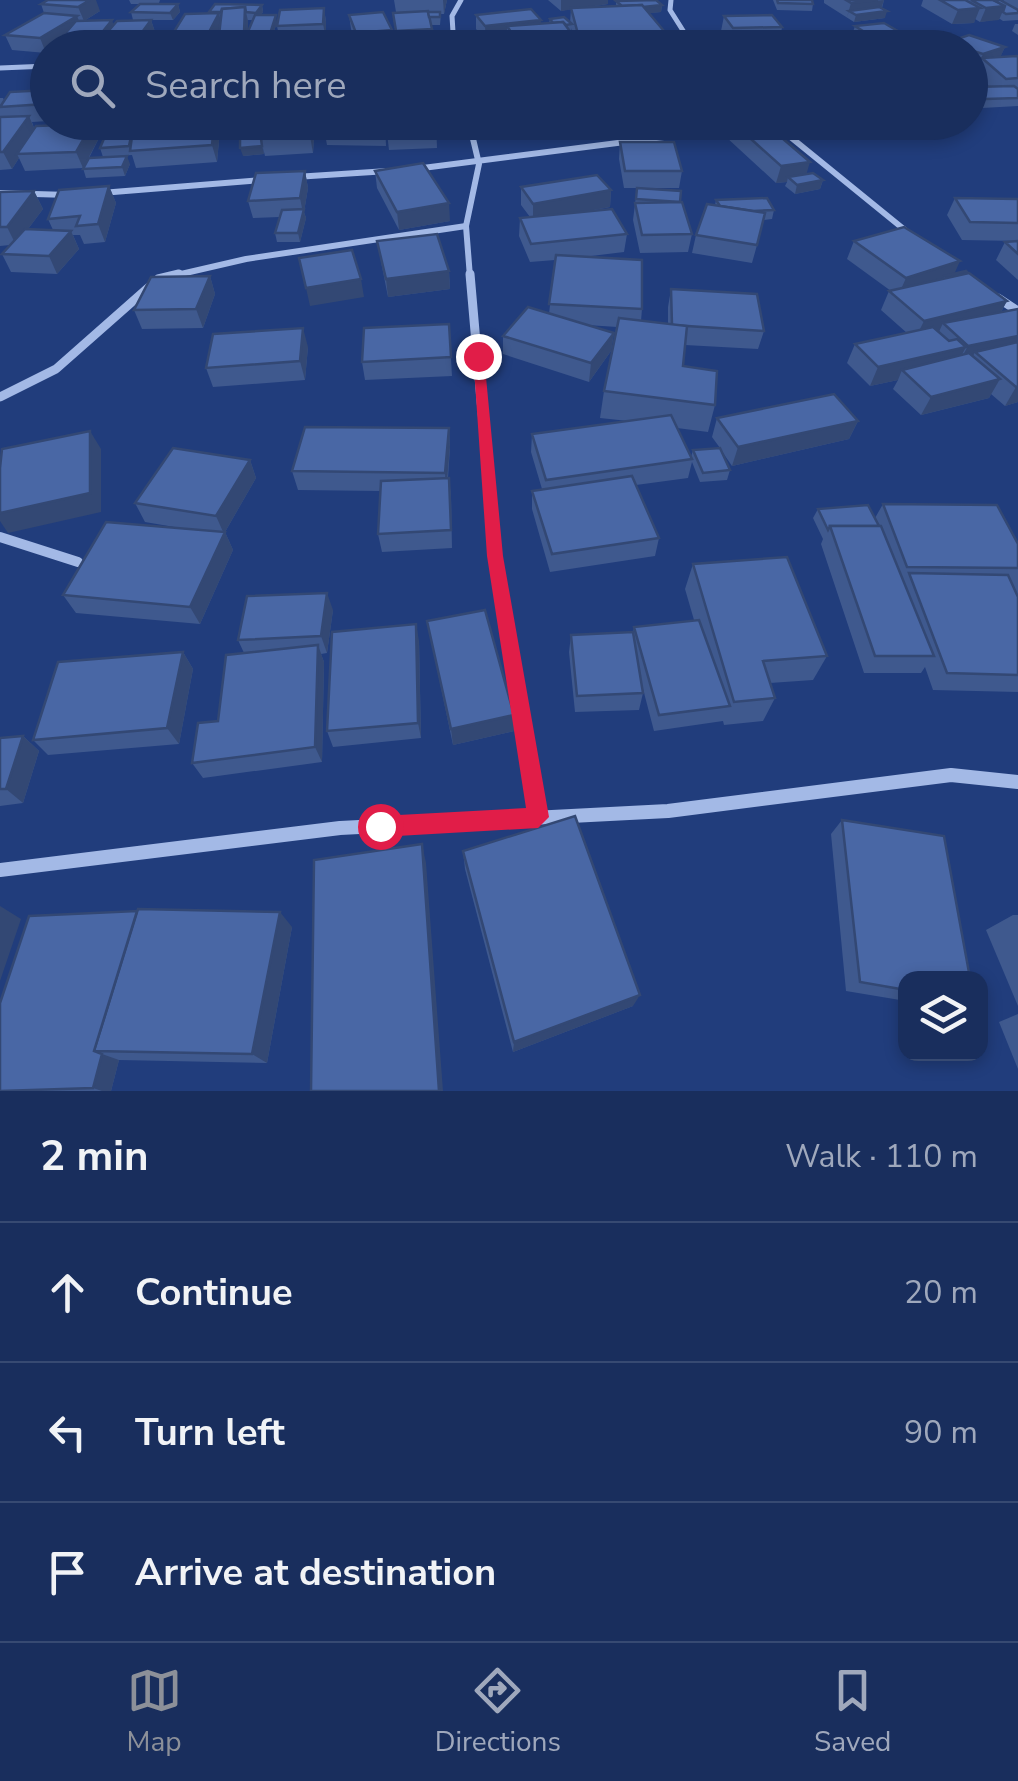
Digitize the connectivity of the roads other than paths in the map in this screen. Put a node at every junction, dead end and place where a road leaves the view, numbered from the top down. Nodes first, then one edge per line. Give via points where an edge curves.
1 (462, 0) edge
2 (671, 0) edge
3 (453, 30) edge
4 (683, 30) edge
5 (30, 67) edge
6 (0, 68) edge
7 (473, 140) edge
8 (650, 140) edge
9 (791, 140) edge
10 (478, 164) junction
11 (0, 192) edge
12 (98, 193) edge
13 (78, 194) edge
14 (466, 226) junction
15 (913, 237) edge
16 (986, 290) edge
17 (1018, 311) edge
18 (0, 396) edge
19 (0, 538) edge
20 (78, 562) edge
21 (1018, 782) edge
22 (538, 817) junction
23 (0, 870) edge

1 - 3 street
2 - 4 street
5 - 6 street
7 - 10 street
8 - 10 street
9 - 15 street
10 - 12 street
10 - 14 street
11 - 13 street
14 - 18 street via 246,258 158,279 56,368
14 - 22 street via 495,556
16 - 17 street
19 - 20 street
21 - 22 street via 951,774 668,811
22 - 23 street via 340,828

